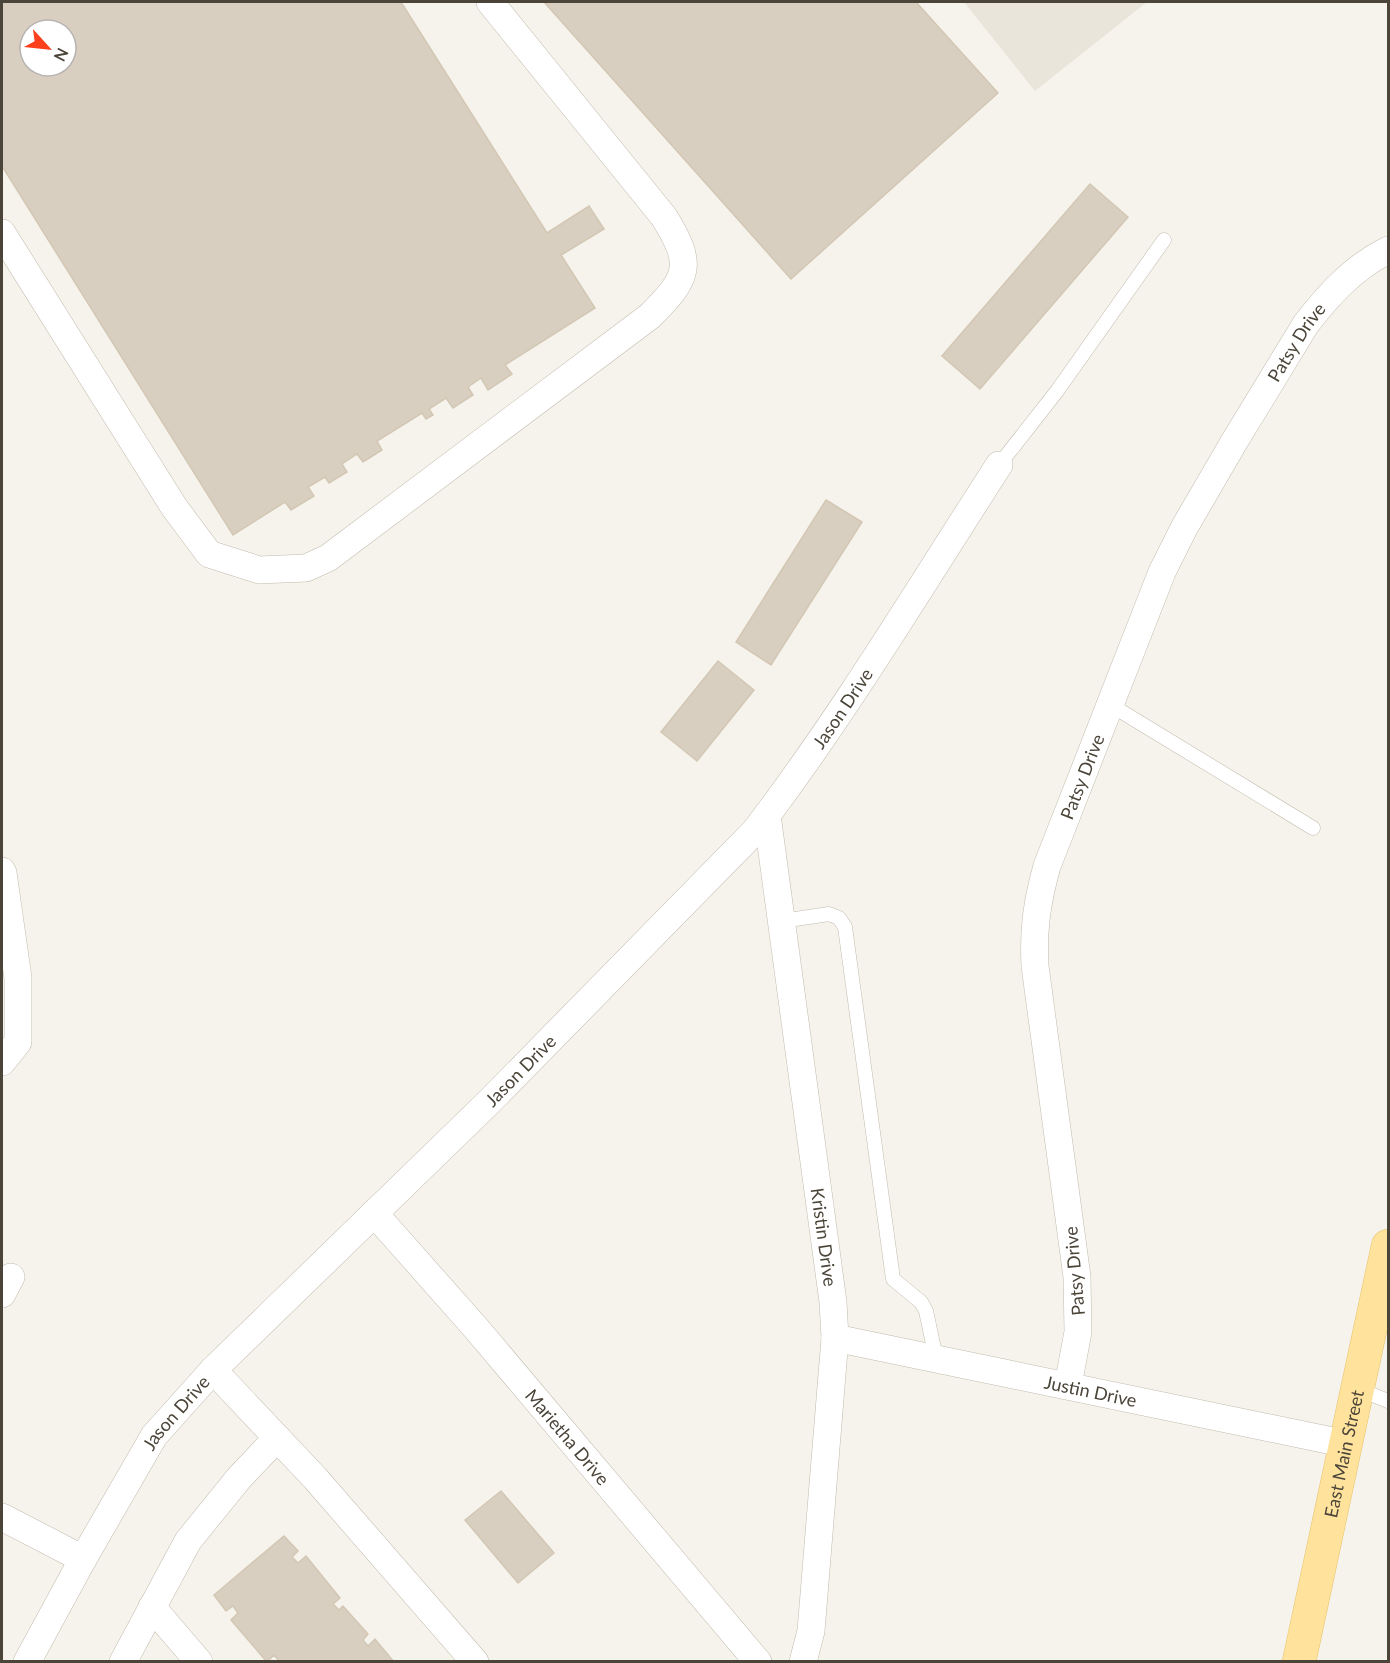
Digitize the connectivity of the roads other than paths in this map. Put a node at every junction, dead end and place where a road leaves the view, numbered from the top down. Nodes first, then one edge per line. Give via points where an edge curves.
1 (490, 2) edge
2 (2, 233) edge
3 (1164, 240) dead end
4 (1389, 250) edge
5 (999, 465) joint
6 (1109, 704) junction
7 (767, 814) junction
8 (1313, 828) dead end
9 (2, 871) edge
10 (782, 921) junction
11 (2, 1062) edge
12 (374, 1213) junction
13 (1389, 1246) edge
14 (835, 1338) junction
15 (936, 1358) junction
16 (213, 1370) junction
17 (1068, 1385) junction
18 (1358, 1389) junction
19 (1389, 1401) edge
20 (277, 1438) junction
21 (1347, 1444) junction
22 (2, 1517) edge
23 (83, 1559) junction
24 (152, 1607) junction
25 (27, 1662) edge
26 (123, 1662) edge
27 (199, 1662) edge
28 (475, 1662) edge
29 (758, 1662) edge
30 (803, 1662) edge
31 (1299, 1662) edge

1 - 2 street via 664,216 678,238 683,275 650,316 328,558 306,568 281,571 259,570 209,554 174,507
3 - 5 lane via 1057,391
4 - 6 street, Patsy Drive via 1355,271 1329,294 1294,344 1184,528
5 - 7 street, Jason Drive via 836,717
6 - 8 lane
6 - 17 street, Patsy Drive via 1047,866 1033,934 1042,1030 1077,1277 1078,1332
7 - 10 street, Kristin Drive
7 - 12 street, Jason Drive via 724,864
9 - 11 street via 18,978 18,1042
10 - 14 street, Kristin Drive
10 - 15 lane via 829,914 839,918 845,927 893,1279 926,1311
12 - 16 street, Jason Drive
12 - 29 street, Marietha Drive
13 - 18 main road, East Main Street
14 - 15 street, Justin Drive
14 - 30 street, Kristin Drive via 811,1631
15 - 17 street, Justin Drive
16 - 20 street
16 - 23 street, Jason Drive via 154,1436
17 - 21 street, Justin Drive
18 - 19 lane
18 - 21 main road, East Main Street
20 - 24 street via 188,1541
20 - 28 street
21 - 31 main road, East Main Street
22 - 23 street
23 - 25 street, Jason Drive
24 - 26 street
24 - 27 street

